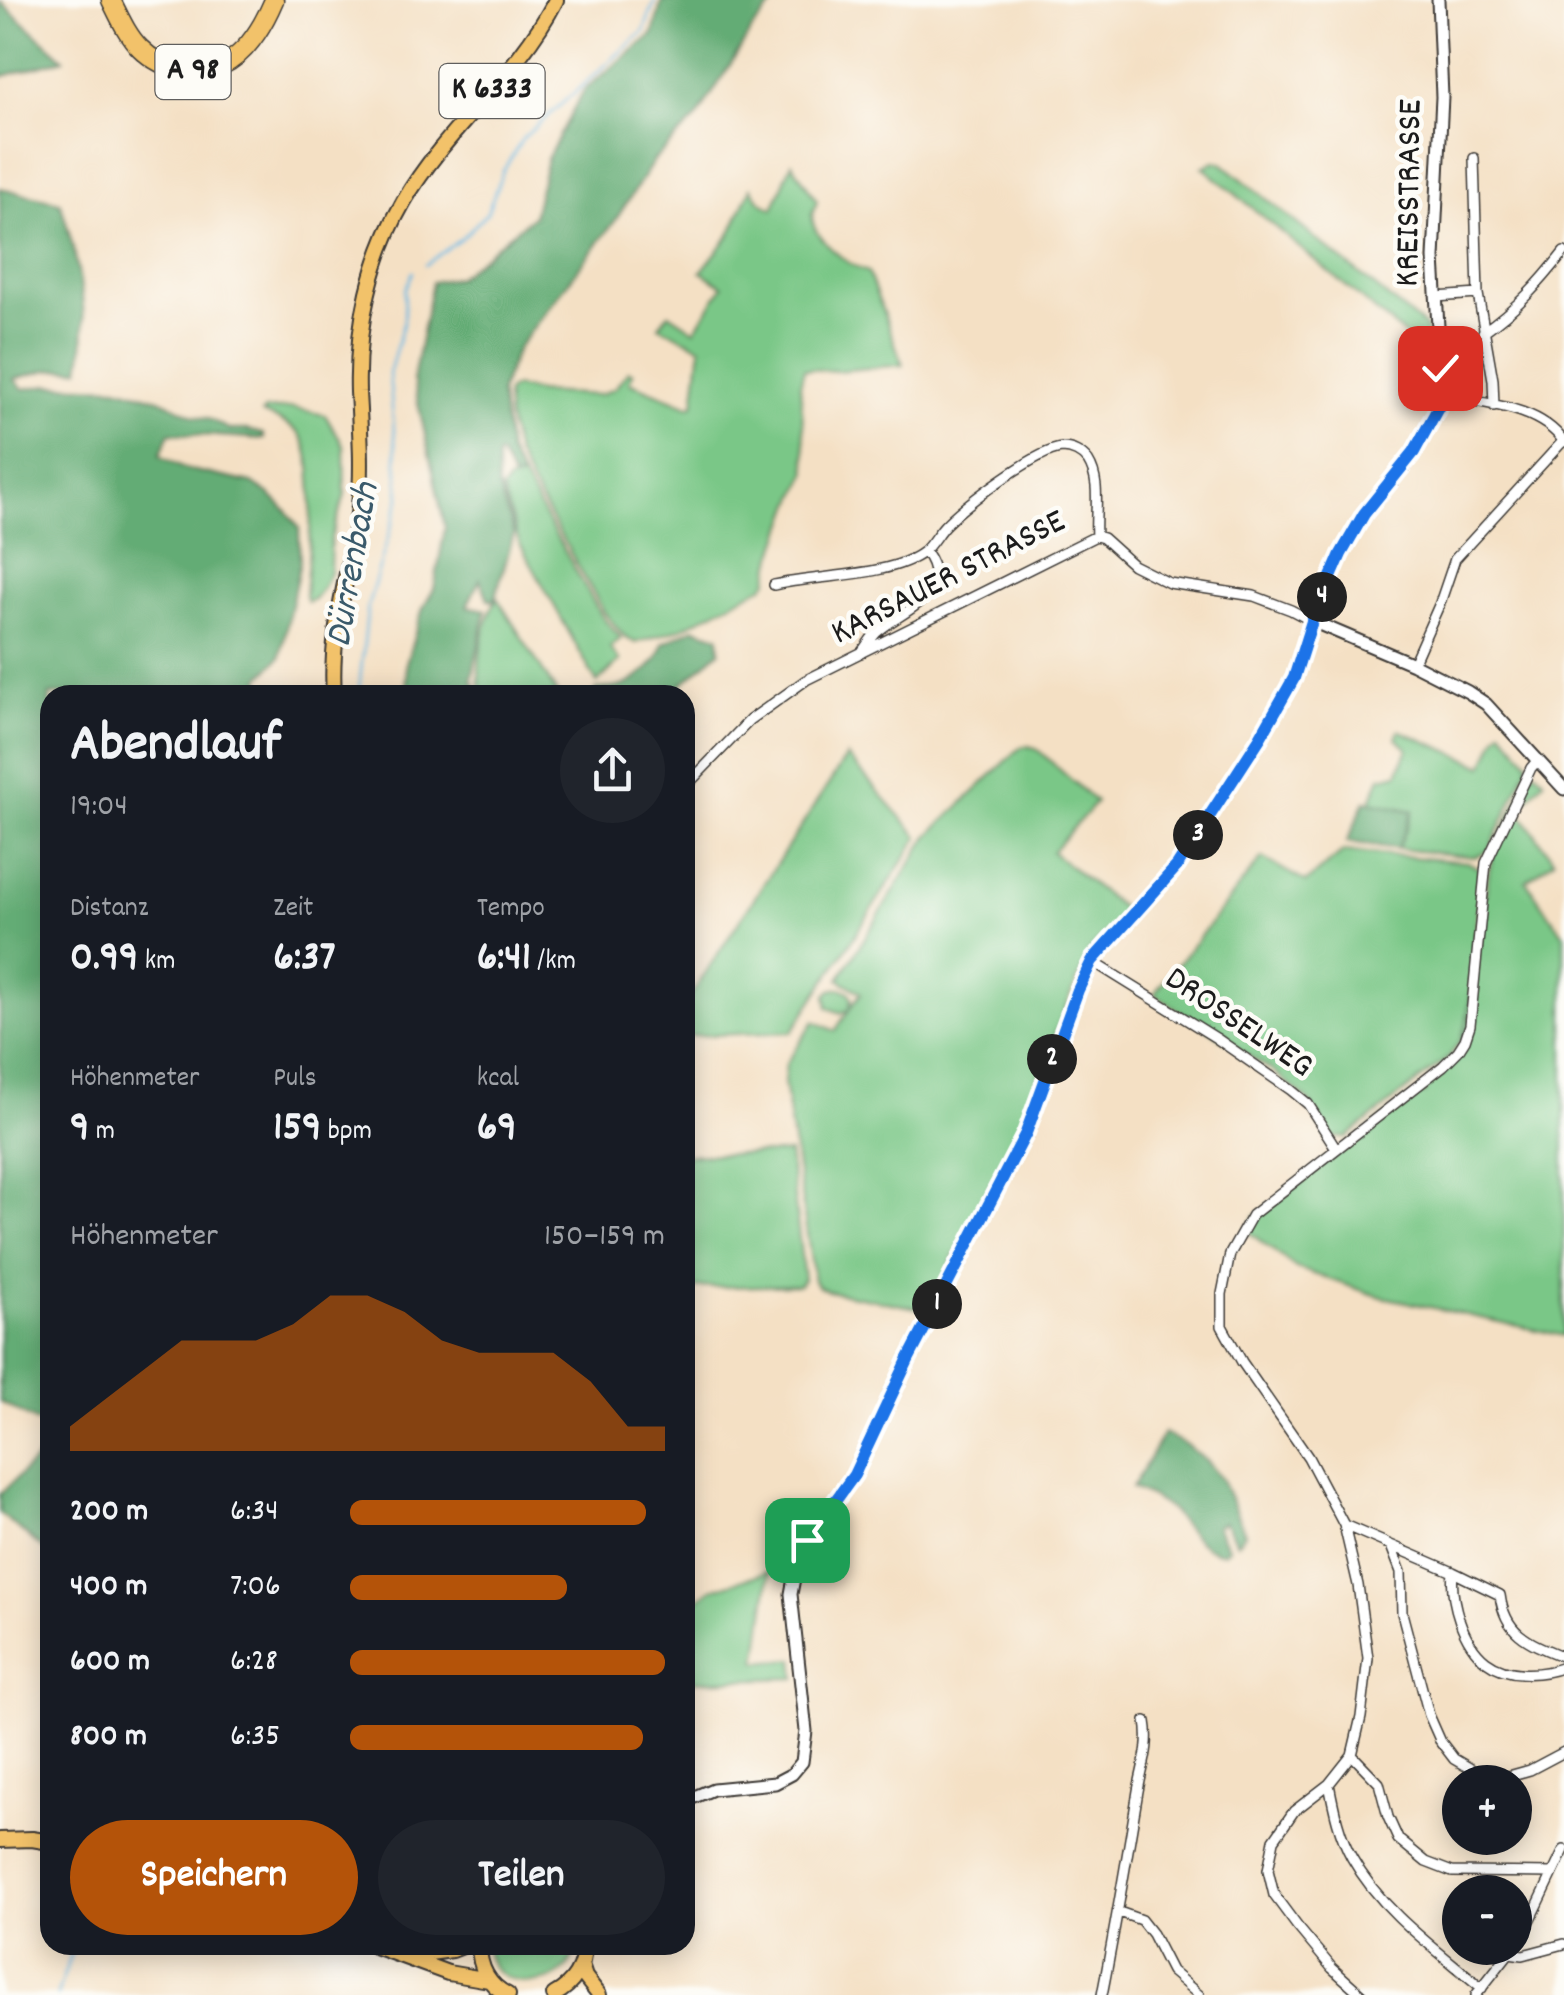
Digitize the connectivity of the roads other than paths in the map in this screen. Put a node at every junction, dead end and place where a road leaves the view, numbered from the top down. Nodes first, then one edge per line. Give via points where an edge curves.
1 (112, 0) edge
2 (274, 0) edge
3 (556, 0) edge
4 (1438, 0) edge
5 (1474, 158) dead end
6 (1564, 252) edge
7 (1478, 294) junction
8 (1436, 297) junction
9 (1483, 332) junction
10 (1442, 394) junction
11 (1494, 406) junction
12 (1564, 441) edge
13 (1096, 536) junction
14 (925, 551) junction
15 (774, 585) dead end
16 (1312, 621) junction
17 (860, 654) junction
18 (1413, 664) junction
19 (334, 685) edge
20 (1538, 761) junction
21 (695, 777) edge
22 (1564, 789) edge
23 (1092, 961) junction
24 (1336, 1148) junction
25 (1344, 1525) junction
26 (1391, 1546) junction
27 (1454, 1572) junction
28 (1564, 1658) edge
29 (1564, 1667) edge
30 (1146, 1721) dead end
31 (1564, 1752) edge
32 (1352, 1755) junction
33 (1329, 1784) junction
34 (695, 1797) edge
35 (0, 1840) edge
36 (40, 1841) edge
37 (1564, 1850) edge
38 (1552, 1873) junction
39 (1118, 1912) junction
40 (1532, 1916) edge
41 (1564, 1944) edge
42 (1532, 1953) edge
43 (402, 1955) edge
44 (480, 1955) edge
45 (582, 1955) edge
46 (581, 1965) junction
47 (1499, 1965) edge
48 (499, 1990) edge
49 (1479, 1992) edge
50 (554, 1995) edge
51 (599, 1995) edge
52 (1102, 1995) edge
53 (1199, 1995) edge
54 (1362, 1995) edge

1 - 2 highway, A 98 via 140,48 158,62 192,72 236,58
3 - 19 main road, K 6333 via 514,66 420,175 378,258 360,342 361,482 332,648
4 - 8 street, KREISSTRASSE
5 - 7 street
6 - 9 street via 1511,312
7 - 8 street
7 - 9 street
8 - 10 street, KREISSTRASSE
9 - 11 street
10 - 11 street
10 - 16 street, KREISSTRASSE via 1414,452 1341,554
11 - 12 street via 1543,421
12 - 18 street via 1455,559
13 - 14 street via 1089,463 1082,454 1058,448 993,486 948,522
13 - 16 street, KARSAUER STRASSE via 1169,582 1254,596
13 - 17 street, KARSAUER STRASSE
14 - 15 street via 888,568
14 - 17 street via 934,573 930,594 875,634
16 - 18 street, KARSAUER STRASSE
16 - 23 street, KREISSTRASSE via 1294,678 1210,819
17 - 21 street, KARSAUER STRASSE via 806,680 750,720
18 - 20 street, KARSAUER STRASSE via 1486,704
20 - 22 street, KARSAUER STRASSE
20 - 24 street via 1486,863 1465,1040 1443,1066
23 - 24 street, DROSSELWEG via 1292,1090
23 - 34 street, KREISSTRASSE via 1026,1133 854,1475 798,1557 791,1594 806,1731 802,1762 774,1783
24 - 25 street via 1252,1214 1230,1254 1222,1326
25 - 26 street
25 - 32 street via 1368,1658
26 - 27 street
26 - 31 street via 1429,1715 1454,1759 1483,1776 1504,1777
27 - 28 street via 1500,1595 1513,1629
27 - 29 street via 1459,1619 1486,1661 1537,1674
30 - 39 street via 1150,1741
32 - 33 street
32 - 38 street via 1379,1783 1398,1839 1426,1862 1452,1872
33 - 49 street via 1352,1858 1389,1909
33 - 54 street via 1294,1811 1274,1840 1268,1870 1274,1896 1296,1926
35 - 36 main road
37 - 38 street
38 - 40 street
39 - 52 street
39 - 53 street via 1142,1920 1172,1971
41 - 42 street
43 - 48 main road
44 - 48 main road
45 - 46 main road
46 - 50 main road
46 - 51 main road
47 - 49 street

